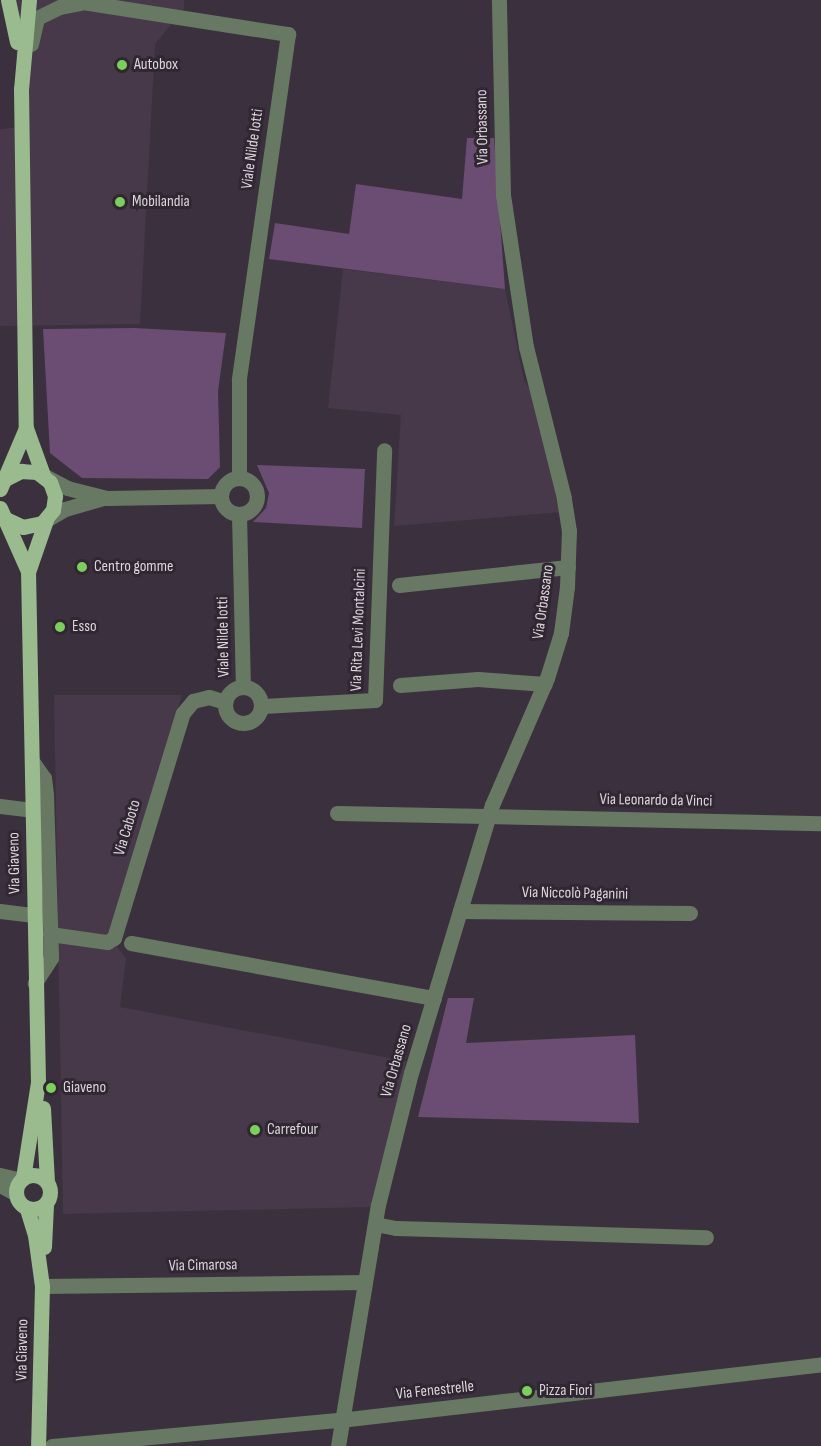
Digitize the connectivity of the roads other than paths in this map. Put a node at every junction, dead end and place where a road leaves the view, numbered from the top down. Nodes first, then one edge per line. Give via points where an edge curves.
1 (8, 0) edge
2 (29, 0) edge
3 (499, 0) edge
4 (75, 1) edge
5 (21, 88) junction
6 (26, 428) junction
7 (384, 450) dead end
8 (43, 475) junction
9 (239, 477) junction
10 (3, 483) edge
11 (221, 496) junction
12 (107, 498) junction
13 (240, 514) junction
14 (3, 517) edge
15 (46, 520) junction
16 (568, 567) junction
17 (28, 572) junction
18 (399, 585) dead end
19 (544, 684) junction
20 (400, 685) dead end
21 (243, 687) junction
22 (225, 702) junction
23 (262, 706) junction
24 (32, 761) junction
25 (0, 806) edge
26 (32, 810) junction
27 (337, 813) dead end
28 (489, 815) junction
29 (821, 823) edge
30 (0, 911) edge
31 (460, 911) junction
32 (690, 913) dead end
33 (33, 915) junction
34 (50, 934) junction
35 (131, 943) dead end
36 (34, 983) junction
37 (434, 998) junction
38 (38, 1082) junction
39 (0, 1175) edge
40 (46, 1181) junction
41 (20, 1184) junction
42 (0, 1185) edge
43 (46, 1205) junction
44 (27, 1209) junction
45 (375, 1224) junction
46 (706, 1237) dead end
47 (42, 1279) junction
48 (365, 1282) junction
49 (821, 1364) edge
50 (340, 1420) junction
51 (41, 1428) junction
52 (38, 1446) edge
53 (46, 1446) edge
54 (52, 1446) edge
55 (338, 1446) edge

1 - 5 main road, Via Giaveno via 15,24
2 - 5 main road, Via Giaveno
3 - 16 street, Via Orbassano via 503,195 526,347 564,498
4 - 5 street, Via Giaveno via 37,18
4 - 9 street, Viale Nilde Iotti via 288,34 239,380
5 - 6 main road, Via Giaveno
6 - 8 main road, Via Giaveno
6 - 10 main road, Via Giaveno
7 - 23 street, Via Rita Levi Montalcini via 375,700
8 - 10 main road, Via Giaveno via 21,471
8 - 12 street via 67,488
8 - 15 main road, Via Giaveno via 56,496
9 - 11 street via 225,484
9 - 13 street via 252,483 258,496 254,507
11 - 12 street
11 - 13 street via 227,509
12 - 15 street via 65,509
13 - 21 street, Viale Nilde Iotti
14 - 15 main road, Via Giaveno via 28,527
14 - 17 main road, Via Giaveno
15 - 17 main road, Via Giaveno
16 - 18 street
16 - 19 street, Via Orbassano via 561,633
17 - 24 main road, Via Giaveno
19 - 20 street via 478,679
19 - 28 street, Via Orbassano
21 - 22 street, Viale Nilde Iotti via 232,691
21 - 23 street, Viale Nilde Iotti via 255,691
22 - 23 street, Viale Nilde Iotti via 229,717 244,723 255,720
22 - 34 street, Via Caboto via 193,700 183,713 114,938 107,942
24 - 26 main road, Via Giaveno
24 - 34 street via 45,786
25 - 26 street
26 - 33 main road, Via Giaveno
27 - 28 street, Via Leonardo da Vinci
28 - 29 street, Via Leonardo da Vinci
28 - 31 street, Via Orbassano
30 - 33 street
31 - 32 street, Via Niccolò Paganini
31 - 37 street, Via Orbassano
33 - 36 main road, Via Giaveno
34 - 36 street via 51,958
35 - 37 street
36 - 38 main road, Via Giaveno
37 - 45 street, Via Orbassano via 411,1073
38 - 40 main road, Via Giaveno via 43,1092
38 - 41 main road, Via Giaveno
39 - 41 street
40 - 41 main road via 36,1175
40 - 43 main road via 51,1193
41 - 42 street
41 - 44 main road
43 - 44 main road
43 - 47 main road, Via Giaveno
44 - 47 main road, Via Giaveno
45 - 46 street
45 - 48 street, Via Orbassano
47 - 48 street, Via Cimarosa
47 - 51 main road, Via Giaveno
48 - 50 street, Via Orbassano
49 - 50 street, Via Fenestrelle
50 - 54 street, Via Fenestrelle
50 - 55 street, Via Orbassano
51 - 52 main road, Via Giaveno
51 - 53 main road, Via Giaveno

